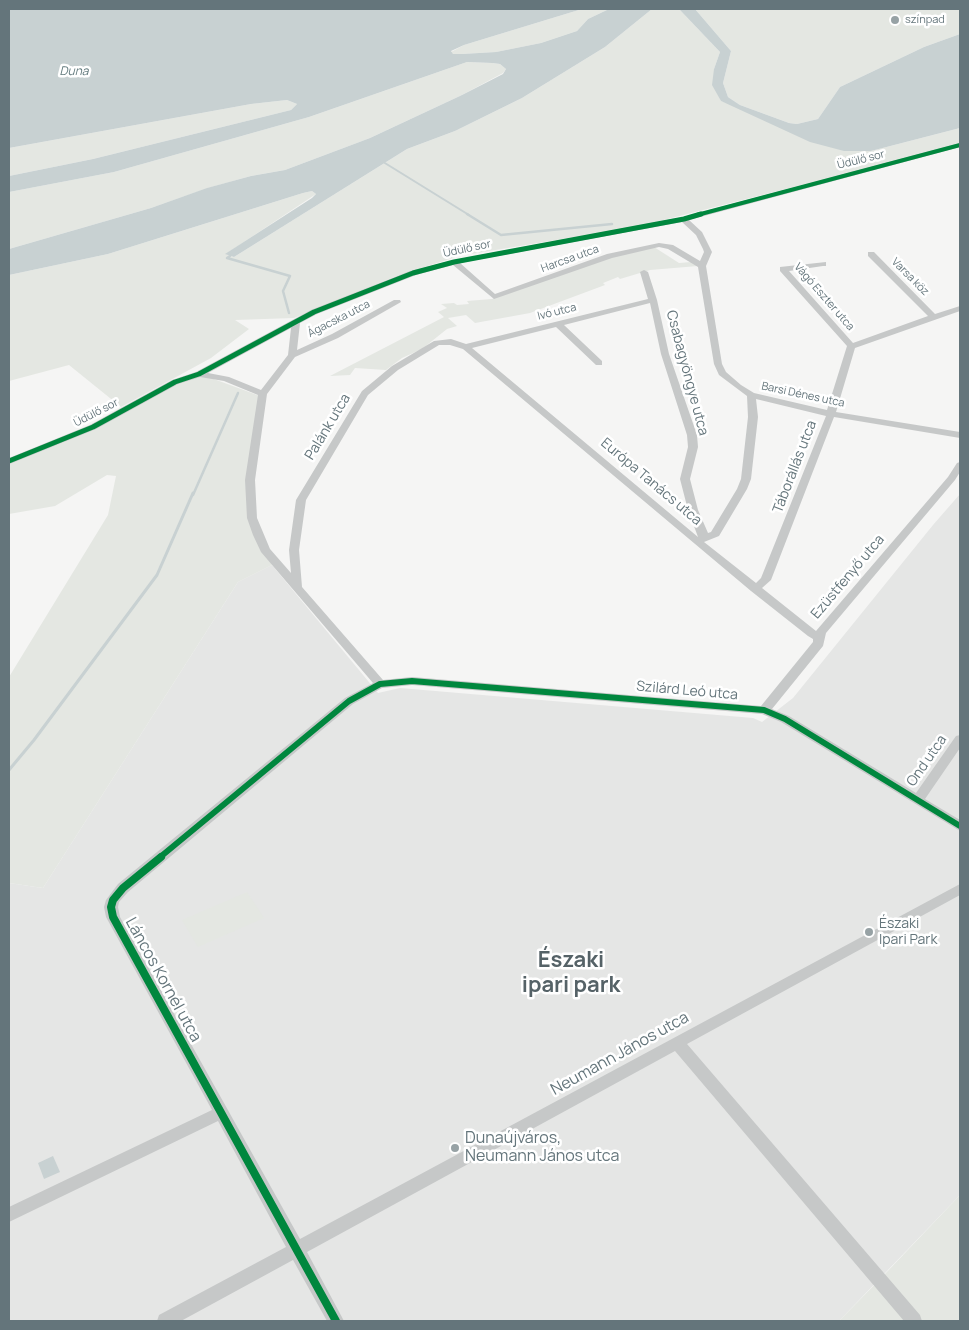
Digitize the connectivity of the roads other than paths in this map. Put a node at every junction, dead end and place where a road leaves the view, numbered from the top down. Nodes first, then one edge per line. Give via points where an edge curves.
1 (960, 145) edge
2 (684, 219) junction
3 (871, 254) dead end
4 (454, 262) junction
5 (823, 264) dead end
6 (702, 266) junction
7 (644, 272) dead end
8 (653, 300) junction
9 (397, 302) dead end
10 (960, 308) edge
11 (934, 317) junction
12 (296, 322) junction
13 (557, 323) junction
14 (851, 346) junction
15 (466, 347) junction
16 (292, 355) junction
17 (599, 364) dead end
18 (199, 374) junction
19 (263, 394) junction
20 (751, 395) junction
21 (831, 414) junction
22 (960, 435) edge
23 (9, 461) edge
24 (960, 465) edge
25 (701, 539) junction
26 (297, 588) junction
27 (755, 589) junction
28 (818, 637) junction
29 (380, 684) junction
30 (764, 710) junction
31 (960, 739) edge
32 (918, 800) junction
33 (960, 826) edge
34 (960, 889) edge
35 (677, 1043) junction
36 (220, 1113) junction
37 (9, 1215) edge
38 (297, 1250) junction
39 (165, 1321) edge
40 (336, 1321) edge
41 (914, 1321) edge

1 - 2 street, Üdülő sor
2 - 4 street, Üdülő sor
2 - 6 street, Barsi Dénes utca via 699,234 707,249
3 - 11 street, Varsa köz
4 - 6 street, Harcsa utca via 494,297 610,256 659,245 670,247
4 - 12 street, Üdülő sor via 413,273 352,296
5 - 14 street, Vágó Eszter utca via 783,269
6 - 20 street, Barsi Dénes utca via 718,364 728,380
7 - 8 street, Csabagyöngye utca
8 - 13 street, Ivó utca
8 - 25 street, Csabagyöngye utca via 665,354 692,435 693,446 685,479
9 - 16 street, Ágacska utca
10 - 11 street
11 - 14 street
12 - 16 street
12 - 18 street, Üdülő sor
13 - 15 street, Ivó utca
13 - 17 street
14 - 21 street, Táborállás utca
15 - 25 street, Európa Tanács utca
15 - 26 street, Palánk utca via 451,342 437,343 395,368 366,393 332,444 301,500 294,550
16 - 19 street
18 - 19 street, Üdülő sor via 214,375
18 - 23 street, Üdülő sor via 175,382 93,427
19 - 26 street via 250,480 252,518 265,550
20 - 21 street, Barsi Dénes utca
20 - 25 street via 753,417 746,479 715,534
21 - 22 street, Barsi Dénes utca
21 - 27 street, Táborállás utca via 766,580
24 - 28 street, Ezüstfenyő utca
25 - 27 street, Európa Tanács utca
26 - 29 street
27 - 28 street, Európa Tanács utca
28 - 30 street, Ezüstfenyő utca via 819,643
29 - 30 street, Szilárd Leó utca via 429,682
29 - 36 street, Láncos Kornél utca via 349,701 122,888 113,900 113,917
30 - 32 street, Szilárd Leó utca via 785,718
31 - 32 street, Ond utca
32 - 33 street, Szilárd Leó utca
34 - 35 street, Neumann János utca
35 - 38 street, Neumann János utca
35 - 41 street
36 - 37 street
36 - 38 street, Láncos Kornél utca
38 - 39 street, Neumann János utca
38 - 40 street, Láncos Kornél utca

